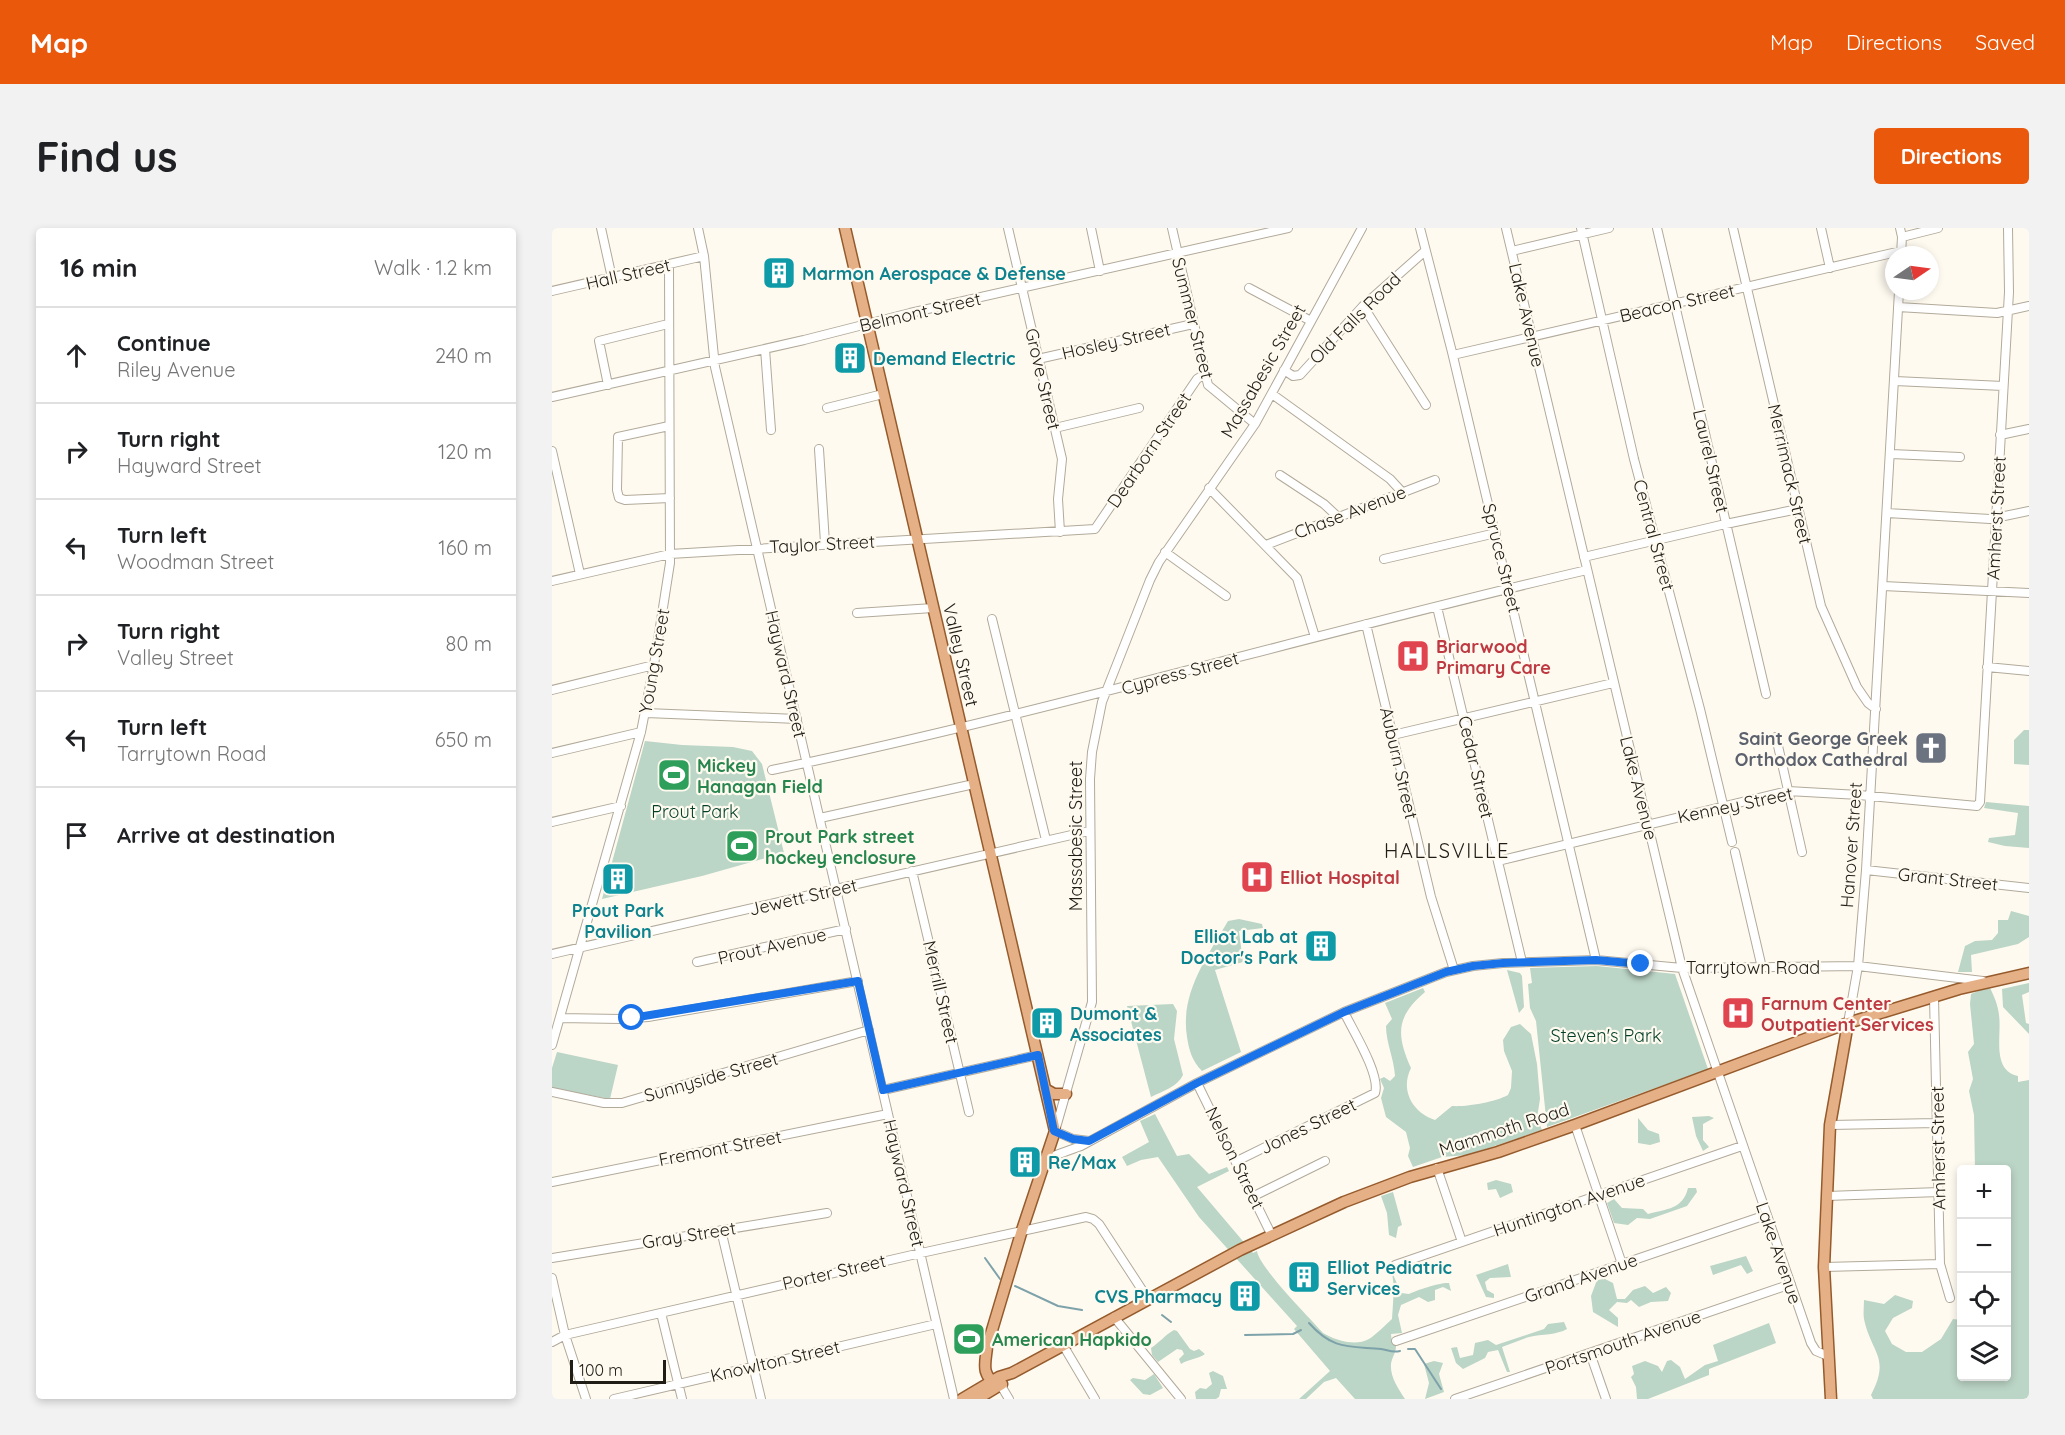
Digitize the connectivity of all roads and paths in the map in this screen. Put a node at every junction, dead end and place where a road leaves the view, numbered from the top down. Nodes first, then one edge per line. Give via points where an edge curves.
1 (601, 228) edge
2 (698, 228) edge
3 (845, 228) edge
4 (1008, 228) edge
5 (1090, 228) edge
6 (1172, 228) edge
7 (1288, 228) edge
8 (1420, 228) edge
9 (1506, 228) edge
10 (1609, 228) edge
11 (1657, 228) edge
12 (1733, 228) edge
13 (1821, 228) edge
14 (1938, 228) edge
15 (2008, 228) edge
16 (1358, 230) edge
17 (1582, 231) edge
18 (1255, 232) edge
19 (1901, 232) edge
20 (1425, 251) junction
21 (1512, 251) junction
22 (1177, 253) junction
23 (704, 256) junction
24 (1885, 256) edge
25 (669, 265) junction
26 (1830, 268) junction
27 (1100, 271) junction
28 (612, 278) junction
29 (1747, 287) junction
30 (1022, 288) junction
31 (1249, 288) dead end
32 (552, 291) edge
33 (1898, 300) edge
34 (1675, 304) junction
35 (1363, 306) junction
36 (2029, 306) edge
37 (1898, 307) junction
38 (2008, 311) junction
39 (1311, 321) junction
40 (1601, 321) junction
41 (668, 324) junction
42 (867, 324) junction
43 (1193, 324) junction
44 (1532, 337) junction
45 (765, 349) junction
46 (1453, 355) junction
47 (1038, 359) junction
48 (713, 360) junction
49 (1284, 370) junction
50 (668, 371) junction
51 (1205, 374) junction
52 (1895, 381) junction
53 (608, 385) junction
54 (2003, 386) junction
55 (883, 394) junction
56 (1272, 394) junction
57 (552, 397) edge
58 (1426, 405) dead end
59 (827, 408) dead end
60 (1139, 408) dead end
61 (1255, 424) junction
62 (669, 426) junction
63 (1055, 428) junction
64 (2029, 429) edge
65 (771, 430) dead end
66 (2000, 435) junction
67 (819, 449) dead end
68 (552, 451) edge
69 (1891, 454) junction
70 (1960, 457) dead end
71 (1280, 475) dead end
72 (1435, 480) dead end
73 (1209, 488) junction
74 (1402, 492) junction
75 (670, 498) junction
76 (1798, 509) junction
77 (2029, 511) edge
78 (1887, 513) junction
79 (1338, 517) junction
80 (1996, 518) junction
81 (1726, 524) junction
82 (1095, 529) joint
83 (1060, 532) junction
84 (1496, 533) junction
85 (917, 540) junction
86 (1656, 540) junction
87 (825, 543) junction
88 (1266, 545) junction
89 (756, 548) junction
90 (1165, 552) junction
91 (670, 554) junction
92 (1584, 557) junction
93 (1384, 559) dead end
94 (1587, 570) junction
95 (580, 574) junction
96 (552, 580) edge
97 (1884, 586) junction
98 (1509, 589) junction
99 (1992, 591) junction
100 (2029, 593) edge
101 (1226, 596) dead end
102 (1437, 607) junction
103 (933, 608) junction
104 (857, 613) dead end
105 (992, 619) dead end
106 (1366, 624) junction
107 (1315, 637) junction
108 (654, 665) junction
109 (1988, 667) junction
110 (2029, 671) edge
111 (1613, 683) junction
112 (552, 690) edge
113 (1105, 693) junction
114 (1766, 694) dead end
115 (1536, 701) junction
116 (1876, 709) junction
117 (646, 713) junction
118 (1014, 715) junction
119 (797, 719) junction
120 (1464, 719) junction
121 (961, 728) junction
122 (641, 732) junction
123 (1393, 735) junction
124 (1776, 737) dead end
125 (552, 753) edge
126 (807, 763) junction
127 (772, 770) dead end
128 (974, 783) junction
129 (1788, 791) junction
130 (1871, 796) junction
131 (621, 806) junction
132 (1977, 806) joint
133 (1723, 807) junction
134 (820, 818) junction
135 (552, 822) edge
136 (1648, 824) junction
137 (1089, 831) junction
138 (1046, 840) junction
139 (1732, 842) dead end
140 (1570, 843) junction
141 (989, 852) junction
142 (1735, 852) dead end
143 (1802, 852) dead end
144 (1498, 861) junction
145 (1866, 870) junction
146 (912, 871) junction
147 (2029, 888) edge
148 (836, 889) junction
149 (846, 929) junction
150 (580, 948) junction
151 (552, 954) edge
152 (1596, 960) junction
153 (698, 962) dead end
154 (1522, 962) junction
155 (1858, 966) junction
156 (1682, 968) junction
157 (1762, 968) junction
158 (1454, 970) junction
159 (2029, 973) edge
160 (858, 981) junction
161 (1988, 982) junction
162 (1934, 996) junction
163 (1344, 1012) junction
164 (560, 1018) junction
165 (1848, 1023) junction
166 (869, 1030) junction
167 (552, 1045) edge
168 (1038, 1055) junction
169 (959, 1072) junction
170 (1718, 1073) junction
171 (1197, 1083) junction
172 (1046, 1089) junction
173 (883, 1090) junction
174 (552, 1092) edge
175 (1066, 1094) junction
176 (969, 1112) dead end
177 (888, 1114) junction
178 (1937, 1123) junction
179 (1575, 1125) junction
180 (1830, 1125) junction
181 (1054, 1131) junction
182 (1089, 1141) junction
183 (1742, 1146) junction
184 (1045, 1159) junction
185 (1237, 1161) junction
186 (1325, 1161) dead end
187 (1437, 1168) junction
188 (552, 1182) edge
189 (1939, 1192) junction
190 (1598, 1195) junction
191 (1254, 1196) junction
192 (1827, 1196) junction
193 (827, 1213) dead end
194 (1766, 1215) junction
195 (721, 1230) junction
196 (1022, 1230) junction
197 (1271, 1234) junction
198 (1462, 1242) junction
199 (920, 1253) junction
200 (552, 1258) edge
201 (1622, 1264) junction
202 (1940, 1264) junction
203 (1395, 1265) dead end
204 (1824, 1267) junction
205 (552, 1278) edge
206 (1791, 1284) junction
207 (736, 1295) junction
208 (1950, 1298) dead end
209 (1148, 1299) junction
210 (661, 1313) junction
211 (1114, 1317) junction
212 (936, 1324) junction
213 (565, 1335) junction
214 (1396, 1341) dead end
215 (552, 1342) edge
216 (1064, 1344) junction
217 (1828, 1351) junction
218 (1590, 1353) junction
219 (753, 1366) junction
220 (678, 1384) junction
221 (998, 1384) junction
222 (585, 1399) edge
223 (614, 1399) edge
224 (682, 1399) edge
225 (761, 1399) edge
226 (954, 1399) edge
227 (962, 1399) edge
228 (977, 1399) edge
229 (1009, 1399) edge
230 (1095, 1399) edge
231 (1180, 1399) edge
232 (1456, 1399) edge
233 (1606, 1399) edge
234 (1831, 1399) edge

1 - 28 street
2 - 23 street, Hayward Street
3 - 42 main road, Valley Street
4 - 30 street, Grove Street
5 - 27 street
6 - 22 street, Summer Street
7 - 18 street, Belmont Street
8 - 20 street, Spruce Street
9 - 21 street, Lake Avenue
10 - 17 street
11 - 34 street, Laurel Street
12 - 29 street, Merrimack Street
13 - 26 street
14 - 19 street
15 - 38 street, Amherst Street
16 - 39 street, Massabesic Street
17 - 21 street
17 - 40 street, Central Street
18 - 22 street, Belmont Street
20 - 35 street, Old Falls Road
20 - 46 street, Spruce Street
21 - 44 street, Lake Avenue
22 - 27 street, Belmont Street
22 - 43 street, Summer Street
23 - 25 street, Hall Street
23 - 48 street, Hayward Street
24 - 26 street, Beacon Street
25 - 28 street, Hall Street
25 - 41 street, Young Street
26 - 29 street, Beacon Street
27 - 30 street, Belmont Street
28 - 32 street, Hall Street
29 - 34 street, Beacon Street
29 - 76 street, Merrimack Street
30 - 42 street, Belmont Street
30 - 47 street, Grove Street
31 - 39 street
33 - 37 street, Hanover Street
34 - 40 street, Beacon Street
34 - 81 street, Laurel Street
35 - 49 street, Old Falls Road via 1300,375 1293,376
35 - 58 street
36 - 38 street
37 - 38 street
37 - 52 street, Hanover Street
38 - 54 street, Amherst Street
39 - 49 street, Massabesic Street
40 - 44 street, Beacon Street
40 - 86 street, Central Street
41 - 50 street, Young Street
41 - 53 street via 599,341
42 - 45 street, Belmont Street
42 - 55 main road, Valley Street
43 - 47 street, Hosley Street
43 - 51 street, Summer Street
44 - 46 street, Beacon Street
44 - 92 street, Lake Avenue
45 - 48 street, Belmont Street
45 - 65 street
46 - 84 street, Spruce Street
47 - 63 street, Grove Street
48 - 50 street, Belmont Street
48 - 89 street, Hayward Street
49 - 56 street, Massabesic Street
50 - 53 street, Belmont Street
50 - 62 street, Young Street
51 - 61 street, Summer Street via 1211,388
51 - 82 street, Dearborn Street via 1197,379
52 - 54 street
52 - 69 street, Hanover Street
53 - 57 street, Belmont Street
54 - 66 street, Amherst Street
55 - 59 street
55 - 85 main road, Valley Street
56 - 61 street, Massabesic Street
56 - 74 street
60 - 63 street
61 - 73 street, Massabesic Street
62 - 75 street, Young Street
62 - 75 street via 618,437 617,490 619,498 625,500
63 - 83 street, Grove Street via 1063,464 1058,491
64 - 66 street
66 - 80 street, Amherst Street
67 - 87 street
68 - 95 street
69 - 70 street
69 - 78 street, Hanover Street
71 - 79 street
72 - 74 street, Chase Avenue
73 - 88 street
73 - 90 street, Massabesic Street
74 - 79 street, Chase Avenue
75 - 91 street, Young Street
76 - 81 street
76 - 116 street, Merrimack Street via 1824,613 1857,687
77 - 80 street
78 - 80 street
78 - 97 street, Hanover Street
79 - 88 street, Chase Avenue
80 - 99 street, Amherst Street
81 - 86 street
81 - 114 street, Laurel Street
82 - 83 street, Taylor Street
83 - 85 street, Taylor Street
84 - 93 street
84 - 98 street, Spruce Street
85 - 87 street, Taylor Street
85 - 103 main road, Valley Street
86 - 92 street
86 - 133 street, Central Street
87 - 89 street, Taylor Street
88 - 107 street via 1297,578
89 - 91 street, Taylor Street
89 - 119 street, Hayward Street
90 - 101 street
90 - 113 street, Massabesic Street
91 - 95 street, Taylor Street
91 - 108 street, Young Street
92 - 94 street, Lake Avenue
94 - 98 street, Cypress Street
94 - 111 street, Lake Avenue
95 - 96 street, Taylor Street
97 - 99 street
97 - 116 street, Hanover Street
98 - 102 street, Cypress Street
98 - 115 street, Spruce Street
99 - 100 street
99 - 109 street, Amherst Street
102 - 106 street, Cypress Street
102 - 120 street, Cedar Street
103 - 104 street
103 - 121 main road, Valley Street
105 - 118 street
106 - 107 street, Cypress Street
106 - 123 street, Auburn Street
107 - 113 street, Cypress Street
108 - 112 street
108 - 117 street, Young Street
109 - 110 street
109 - 132 street, Amherst Street
111 - 115 street
111 - 136 street, Lake Avenue
113 - 118 street, Cypress Street
113 - 137 street, Massabesic Street via 1091,763
115 - 120 street
115 - 140 street, Spruce Street
116 - 130 street, Hanover Street
117 - 119 street
117 - 122 street, Young Street
118 - 121 street, Cypress Street
118 - 138 street
119 - 126 street, Hayward Street
120 - 123 street
120 - 144 street, Cedar Street
121 - 126 street, Cypress Street
121 - 128 main road, Valley Street
122 - 125 street
122 - 131 street, Young Street
123 - 158 street, Auburn Street via 1431,897
124 - 129 street
126 - 127 street, Cypress Street
126 - 134 street, Hayward Street
128 - 134 street
128 - 141 main road, Valley Street
129 - 130 street, Kenney Street
129 - 133 street, Kenney Street
129 - 143 street
130 - 132 street, Kenney Street
130 - 145 street, Hanover Street
131 - 135 street
131 - 150 street, Young Street
133 - 136 street, Kenney Street
133 - 139 street, Central Street
134 - 148 street, Hayward Street
136 - 140 street, Kenney Street
136 - 156 street, Lake Avenue
137 - 138 street, Jewett Street
137 - 175 street, Massabesic Street via 1092,1002
138 - 141 street, Jewett Street
140 - 144 street, Kenney Street
140 - 152 street, Spruce Street
141 - 146 street, Jewett Street
141 - 168 main road, Valley Street
142 - 157 street
144 - 154 street, Cedar Street
145 - 147 street, Grant Street
145 - 155 street, Hanover Street
146 - 148 street, Jewett Street
146 - 169 street, Merrill Street
148 - 149 street, Hayward Street
148 - 150 street, Jewett Street
149 - 153 street, Prout Avenue
149 - 160 street, Hayward Street
150 - 151 street, Jewett Street
150 - 164 street, Young Street
152 - 154 street, Tarrytown Road
152 - 156 street, Tarrytown Road
154 - 158 street, Tarrytown Road
155 - 157 street, Tarrytown Road
155 - 161 street, Tarrytown Road
155 - 165 street, Hanover Street
156 - 157 street, Tarrytown Road
156 - 170 street, Lake Avenue
158 - 163 street, Tarrytown Road
159 - 161 main road, Mammoth Road
160 - 164 street via 648,1017
160 - 166 street, Hayward Street
161 - 162 main road, Mammoth Road
162 - 165 main road, Mammoth Road
162 - 178 street, Amherst Street
163 - 171 street, Tarrytown Road
163 - 185 street, Jones Street via 1377,1089 1372,1095
164 - 167 street, Young Street
165 - 170 main road, Mammoth Road
165 - 180 main road, Hanover Street
166 - 173 street, Hayward Street
166 - 174 street, Sunnyside Street via 622,1103
168 - 169 street
168 - 172 main road, Valley Street
169 - 173 street
169 - 176 street, Merrill Street
170 - 179 main road, Mammoth Road
170 - 183 street, Lake Avenue
171 - 182 street, Tarrytown Road
171 - 185 street, Nelson Street
172 - 175 main road
172 - 181 main road, Valley Street
173 - 177 street, Hayward Street
175 - 181 street, Massabesic Street
177 - 188 street, Fremont Street
177 - 199 street, Hayward Street
178 - 180 street
178 - 189 street, Amherst Street
179 - 187 main road, Mammoth Road
179 - 190 street
180 - 192 main road, Hanover Street
181 - 182 street
181 - 184 main road, Massabesic Street
182 - 184 street, Tarrytown Road
183 - 190 street, Huntington Avenue
183 - 194 street, Lake Avenue
184 - 196 main road, Massabesic Street
185 - 191 street, Nelson Street
186 - 191 street
187 - 197 main road, Mammoth Road
187 - 198 street
189 - 192 street
189 - 202 street, Amherst Street
190 - 198 street, Huntington Avenue
190 - 201 street
191 - 197 street, Nelson Street
192 - 204 main road, Hanover Street
193 - 195 street, Gray Street
194 - 201 street, Grand Avenue
194 - 206 street, Lake Avenue
195 - 200 street, Gray Street
195 - 207 street
196 - 199 street, Porter Street
196 - 209 street, Porter Street via 1086,1217 1093,1219
196 - 221 main road, Massabesic Street via 987,1354
197 - 209 main road, Mammoth Road
198 - 203 street, Huntington Avenue
199 - 207 street, Porter Street
199 - 212 street, Hayward Street
201 - 214 street, Grand Avenue
202 - 204 street
202 - 208 street, Amherst Street
204 - 217 main road, Hanover Street
205 - 213 street
206 - 217 street, Lake Avenue via 1809,1338
206 - 218 street, Portsmouth Avenue
207 - 210 street, Porter Street
207 - 219 street
209 - 211 main road, Mammoth Road
210 - 213 street, Porter Street
210 - 220 street
211 - 216 main road, Mammoth Road
211 - 231 street
212 - 219 street, Knowlton Street
212 - 226 street, Hayward Street
213 - 215 street, Porter Street
213 - 222 street
216 - 221 main road, Mammoth Road
216 - 230 street
217 - 234 main road, Hanover Street
218 - 232 street, Portsmouth Avenue
218 - 233 street
219 - 220 street, Knowlton Street
219 - 225 street
220 - 223 street, Knowlton Street
220 - 224 street
221 - 227 main road, Mammoth Road
221 - 228 main road, Mammoth Road
221 - 229 street

